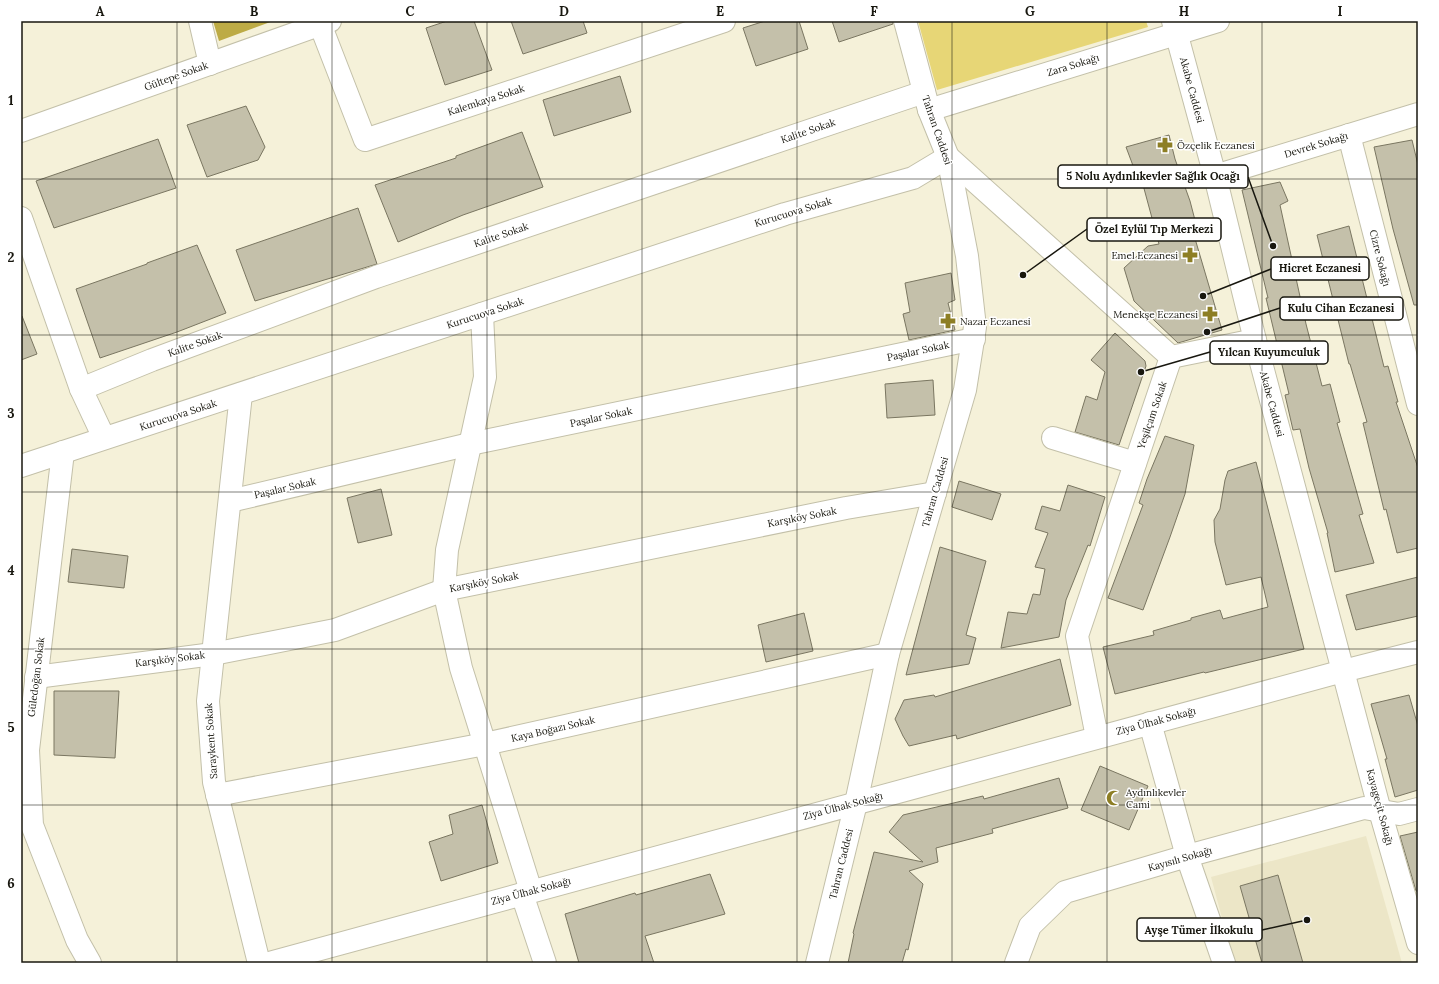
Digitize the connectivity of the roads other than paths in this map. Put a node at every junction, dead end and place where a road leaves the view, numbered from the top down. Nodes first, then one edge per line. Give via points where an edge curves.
1 (200, 21) edge
2 (724, 21) edge
3 (905, 21) edge
4 (1218, 21) edge
5 (325, 23) edge
6 (1175, 27) edge
7 (210, 64) junction
8 (926, 101) junction
9 (1418, 114) edge
10 (21, 131) edge
11 (1349, 135) junction
12 (948, 157) junction
13 (1215, 176) junction
14 (21, 218) edge
15 (482, 314) junction
16 (974, 339) junction
17 (1255, 340) junction
18 (1172, 357) junction
19 (81, 389) junction
20 (241, 394) junction
21 (1418, 404) edge
22 (104, 438) junction
23 (1053, 438) dead end
24 (470, 444) junction
25 (63, 452) junction
26 (1135, 463) junction
27 (21, 466) edge
28 (935, 493) junction
29 (230, 501) junction
30 (444, 590) junction
31 (1418, 652) edge
32 (213, 654) junction
33 (888, 654) junction
34 (1343, 671) junction
35 (36, 677) junction
36 (1150, 723) junction
37 (1097, 737) junction
38 (485, 744) junction
39 (217, 795) junction
40 (856, 802) junction
41 (1418, 809) edge
42 (1380, 811) junction
43 (1187, 856) junction
44 (527, 892) junction
45 (1418, 943) edge
46 (90, 963) edge
47 (259, 963) edge
48 (269, 963) edge
49 (545, 963) edge
50 (817, 963) edge
51 (1016, 963) edge
52 (1224, 963) edge

1 - 7 street
2 - 5 street, Kalemkaya Sokak via 365,140
3 - 8 street, Tahran Caddesi
4 - 6 street, Zara Sokağı
5 - 7 street, Gültepe Sokak
6 - 8 street, Zara Sokağı
6 - 13 street, Akabe Caddesi
7 - 10 street, Gültepe Sokak
8 - 12 street, Tahran Caddesi
8 - 19 street, Kalite Sokak via 376,277
9 - 11 street, Devrek Sokağı
11 - 13 street, Devrek Sokağı
11 - 21 street, Cizre Sokağı
12 - 15 street, Kurucuova Sokak via 913,178 785,214
12 - 16 street, Tahran Caddesi via 967,256 975,327
12 - 18 street
13 - 17 street, Akabe Caddesi
14 - 19 street
15 - 20 street, Kurucuova Sokak
15 - 24 street via 485,377
16 - 24 street, Paşalar Sokak
16 - 28 street, Tahran Caddesi via 965,390
17 - 18 street
17 - 34 street, Akabe Caddesi
18 - 26 street, Yeşilçam Sokak
19 - 22 street
20 - 22 street, Kurucuova Sokak
20 - 29 street, Saraykent Sokak
22 - 25 street, Kurucuova Sokak
23 - 26 street
24 - 29 street, Paşalar Sokak
24 - 30 street via 447,550
25 - 27 street, Kurucuova Sokak
25 - 35 street, Güledoğan Sokak
26 - 37 street, Yeşilçam Sokak via 1077,636
28 - 30 street, Karşıköy Sokak via 846,508
28 - 33 street, Tahran Caddesi
29 - 32 street, Saraykent Sokak
30 - 32 street, Karşıköy Sokak via 335,630
30 - 38 street via 461,668
31 - 34 street, Ziya Ülhak Sokağı
32 - 35 street, Karşıköy Sokak
32 - 39 street, Saraykent Sokak via 208,701
33 - 38 street, Kaya Boğazı Sokak
33 - 40 street, Tahran Caddesi
34 - 36 street, Ziya Ülhak Sokağı
34 - 42 street, Kayageçit Sokağı
35 - 46 street, Güledoğan Sokak via 28,750 32,825 77,940
36 - 37 street, Ziya Ülhak Sokağı
36 - 43 street
37 - 40 street, Ziya Ülhak Sokağı
38 - 39 street, Kaya Boğazı Sokak
38 - 44 street
39 - 47 street, Saraykent Sokak
40 - 44 street, Ziya Ülhak Sokağı
40 - 50 street, Tahran Caddesi
41 - 42 street, Kayısılı Sokağı via 1399,814
42 - 43 street, Kayısılı Sokağı via 1364,808
42 - 45 street, Kayageçit Sokağı
43 - 51 street, Kayısılı Sokağı via 1065,892 1030,926
43 - 52 street
44 - 48 street, Ziya Ülhak Sokağı
44 - 49 street

